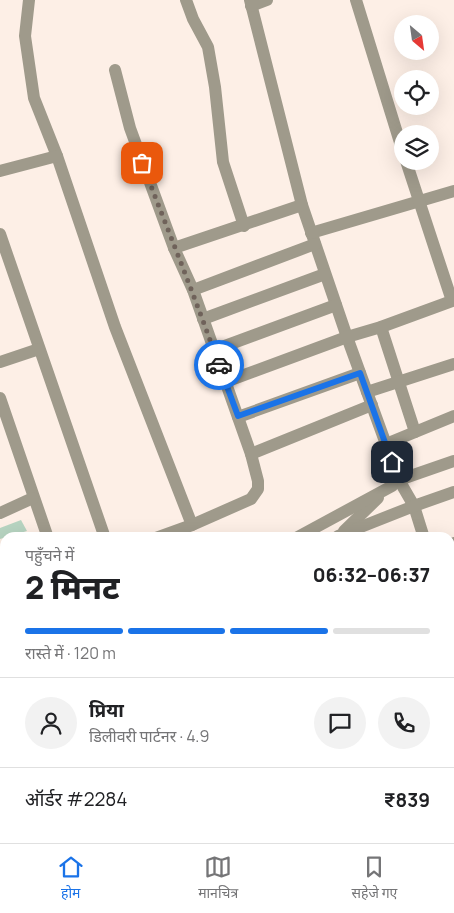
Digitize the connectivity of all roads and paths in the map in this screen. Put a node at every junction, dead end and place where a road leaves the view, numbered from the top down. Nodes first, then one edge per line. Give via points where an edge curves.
1 (29, 0) edge
2 (186, 0) edge
3 (267, 0) edge
4 (356, 0) edge
5 (250, 3) edge
6 (115, 70) dead end
7 (395, 125) edge
8 (57, 156) junction
9 (409, 170) edge
10 (0, 171) edge
11 (454, 191) edge
12 (419, 201) junction
13 (302, 205) junction
14 (244, 226) junction
15 (0, 234) edge
16 (313, 238) junction
17 (174, 248) junction
18 (325, 274) junction
19 (192, 290) junction
20 (336, 305) junction
21 (203, 319) junction
22 (381, 327) junction
23 (347, 337) junction
24 (39, 349) junction
25 (214, 350) junction
26 (0, 362) edge
27 (454, 364) edge
28 (360, 373) junction
29 (225, 382) junction
30 (399, 382) junction
31 (0, 398) edge
32 (369, 398) junction
33 (238, 416) junction
34 (454, 416) edge
35 (4, 421) edge
36 (415, 432) junction
37 (386, 444) junction
38 (251, 454) junction
39 (454, 461) edge
40 (399, 480) junction
41 (454, 492) edge
42 (33, 498) junction
43 (414, 506) junction
44 (0, 513) edge
45 (192, 525) junction
46 (46, 532) edge
47 (103, 532) edge
48 (173, 532) edge
49 (307, 532) edge
50 (342, 532) edge
51 (349, 532) edge
52 (422, 532) edge

1 - 8 street via 25,36 34,98
2 - 14 street via 208,47 223,162
3 - 5 street
4 - 7 street
5 - 13 street
6 - 17 street via 130,128
8 - 10 street
8 - 45 street via 115,327
9 - 12 street
11 - 12 street
12 - 16 street
12 - 22 street via 452,301
13 - 14 street
13 - 16 street
14 - 17 street
15 - 24 street
16 - 18 street
16 - 19 street
17 - 19 street
18 - 20 street
18 - 21 street
19 - 21 street
20 - 23 street
20 - 25 street
21 - 25 street
22 - 23 street
22 - 30 street
23 - 28 street
23 - 29 street
24 - 26 street
24 - 47 street
25 - 29 street
27 - 30 street
28 - 32 street
28 - 33 street
29 - 33 street
30 - 32 street
30 - 36 street
31 - 35 street
32 - 37 street
32 - 38 street
33 - 38 street
34 - 36 street
35 - 42 street
36 - 37 street
37 - 40 street
38 - 45 street via 258,489 251,499
39 - 40 street
40 - 43 street
41 - 43 street
42 - 44 street
42 - 46 street
43 - 51 street
43 - 52 street
45 - 48 street
49 - 50 street via 392,486

